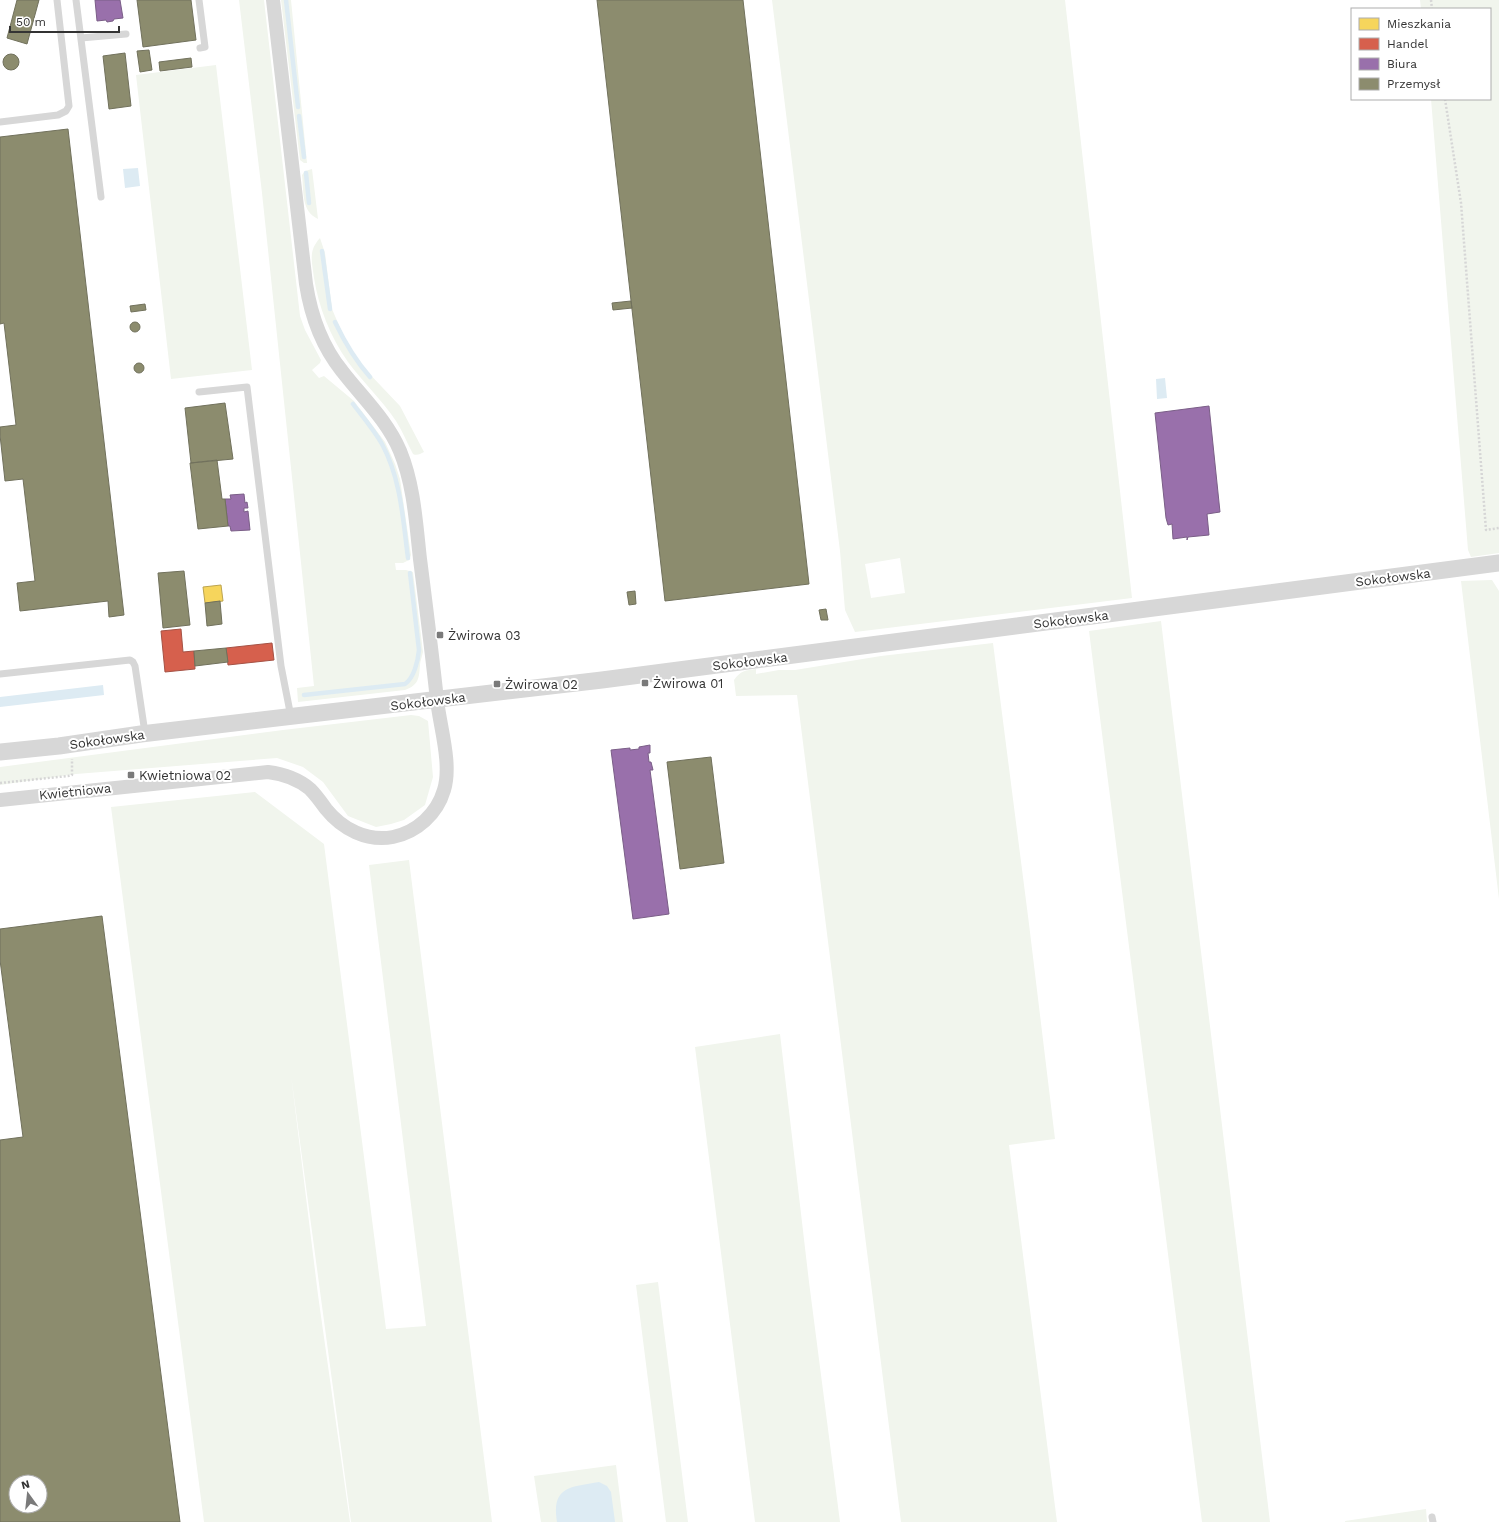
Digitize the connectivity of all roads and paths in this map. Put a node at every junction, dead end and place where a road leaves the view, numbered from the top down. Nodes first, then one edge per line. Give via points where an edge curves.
1 (57, 0) edge
2 (76, 0) edge
3 (199, 0) edge
4 (273, 0) edge
5 (126, 34) dead end
6 (81, 38) junction
7 (200, 48) dead end
8 (1445, 100) edge
9 (0, 122) edge
10 (101, 197) dead end
11 (199, 392) dead end
12 (1499, 528) edge
13 (1499, 563) edge
14 (0, 674) edge
15 (437, 700) junction
16 (291, 717) junction
17 (145, 733) junction
18 (0, 752) edge
19 (72, 756) dead end
20 (0, 783) edge
21 (0, 800) edge

1 - 9 lane via 69,106 58,115
2 - 6 lane
3 - 7 lane via 205,47
4 - 15 street, Kwietniowa via 308,300 317,329 331,356 391,432 408,471
5 - 6 lane
6 - 10 lane
8 - 12 path via 1461,203 1486,530
11 - 16 lane via 247,387 281,666
13 - 15 street, Sokołowska
14 - 17 lane via 130,660 135,666
15 - 16 street, Sokołowska
15 - 21 street, Kwietniowa via 446,761 444,790 433,812 416,829 392,838 369,838 352,831 337,821 309,788 284,774 268,772
16 - 17 street, Sokołowska
17 - 18 street, Sokołowska
19 - 20 path via 72,775

